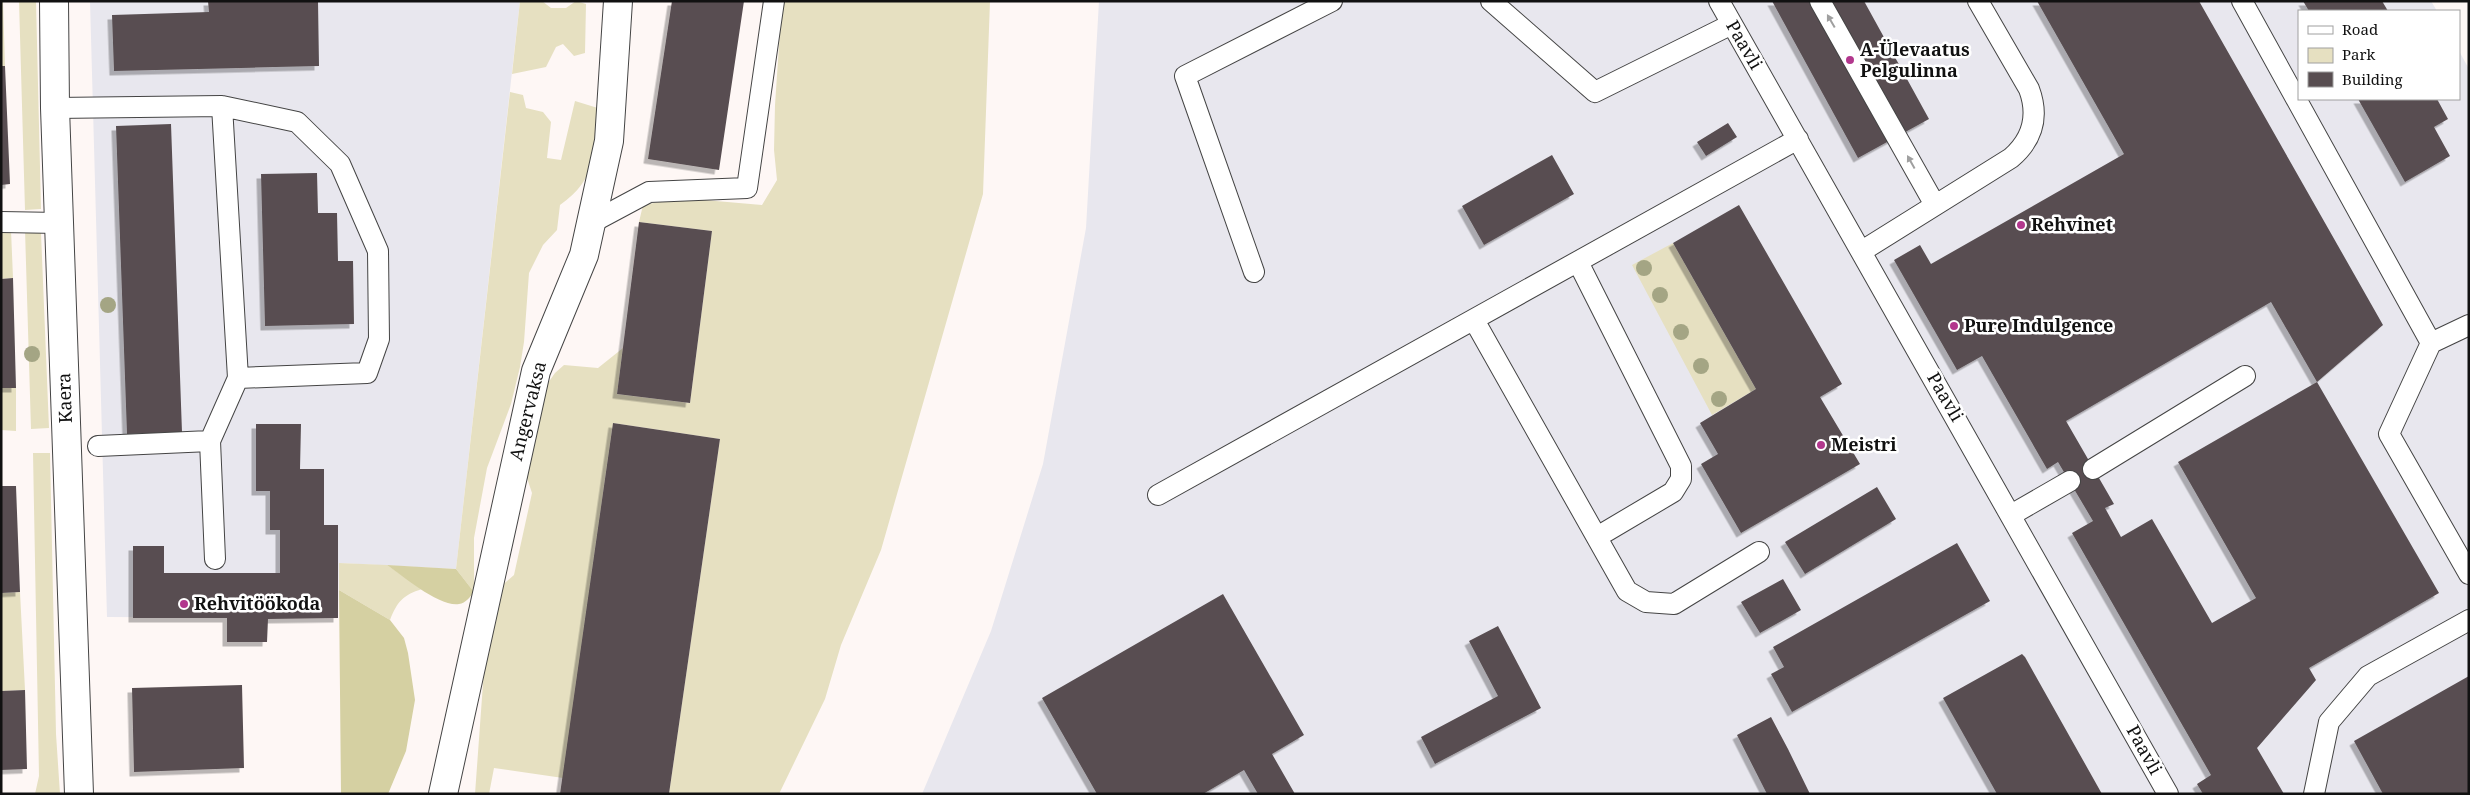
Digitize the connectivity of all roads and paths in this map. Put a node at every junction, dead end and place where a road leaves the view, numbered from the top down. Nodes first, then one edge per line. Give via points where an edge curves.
1 (54, 1) edge
2 (618, 1) edge
3 (774, 1) edge
4 (1332, 1) edge
5 (1491, 1) edge
6 (1719, 1) edge
7 (1820, 1) edge
8 (1978, 1) edge
9 (2242, 1) edge
10 (1732, 24) junction
11 (222, 106) junction
12 (55, 108) junction
13 (1798, 140) junction
14 (1935, 204) junction
15 (1, 222) edge
16 (59, 223) junction
17 (591, 223) junction
18 (1862, 251) junction
19 (1578, 262) junction
20 (1254, 272) dead end
21 (1474, 320) junction
22 (2469, 325) edge
23 (2431, 344) junction
24 (2244, 376) dead end
25 (238, 378) junction
26 (210, 441) junction
27 (98, 446) dead end
28 (2093, 469) dead end
29 (2070, 481) dead end
30 (1158, 495) dead end
31 (2012, 515) junction
32 (1597, 537) junction
33 (1759, 552) dead end
34 (215, 559) dead end
35 (2469, 574) edge
36 (2469, 620) edge
37 (79, 794) edge
38 (443, 794) edge
39 (2168, 794) edge
40 (2314, 794) edge

1 - 12 street, Kaera
2 - 17 street, Angervaksa via 609,142
3 - 17 lane via 747,188 649,192
4 - 20 lane via 1184,76
5 - 10 lane via 1595,92
6 - 10 lane, Paavli
14 -> 7 lane
8 - 14 lane via 2029,89 2033,101 2033,127 2021,150 2011,158
9 - 23 lane
10 - 13 lane, Paavli
11 - 12 lane
11 - 25 lane
11 - 25 lane via 297,122 340,164 378,251 379,339 367,373
12 - 16 street, Kaera
13 - 18 lane, Paavli
13 - 19 lane
14 - 18 lane
15 - 16 lane
16 - 37 street, Kaera
17 - 38 street, Angervaksa via 584,255 536,371
18 - 31 lane, Paavli
19 - 21 lane
19 - 32 lane via 1681,466 1682,479 1673,492
21 - 30 lane
21 - 32 lane
22 - 23 lane
23 - 35 lane via 2389,434
24 - 28 lane
25 - 26 lane
26 - 27 lane
26 - 34 lane
29 - 31 lane
31 - 39 lane, Paavli
32 - 33 lane via 1627,591 1646,602 1674,604
36 - 40 lane via 2368,676 2329,722

